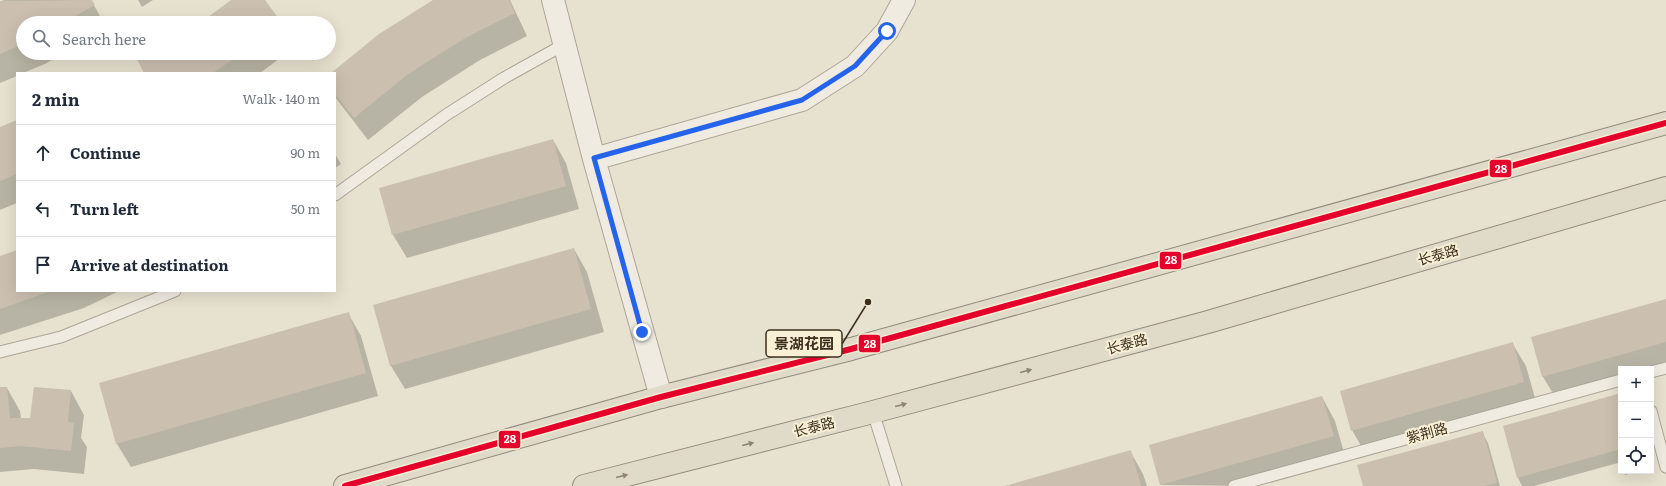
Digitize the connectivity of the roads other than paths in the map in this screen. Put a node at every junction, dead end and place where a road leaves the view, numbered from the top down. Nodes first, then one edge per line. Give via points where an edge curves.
1 (553, 0) edge
2 (904, 0) edge
3 (565, 44) junction
4 (1666, 123) edge
5 (594, 158) junction
6 (1666, 188) edge
7 (336, 194) edge
8 (172, 292) edge
9 (0, 352) edge
10 (1666, 368) edge
11 (1654, 371) edge
12 (1618, 381) edge
13 (661, 397) junction
14 (873, 412) junction
15 (1654, 422) edge
16 (1666, 466) edge
17 (345, 486) edge
18 (584, 486) edge
19 (896, 486) edge
20 (1234, 486) edge

1 - 3 street
2 - 5 street via 887,31 855,66 802,100
3 - 5 street
3 - 7 lane via 504,78 446,116
4 - 13 highway via 851,350
5 - 13 street
14 -> 6 highway, 长泰路 via 1208,322
8 - 9 lane via 61,336
10 - 11 lane
12 - 20 lane, 紫荆路
13 - 17 highway
18 -> 14 highway, 长泰路
14 - 19 lane
15 - 16 lane

